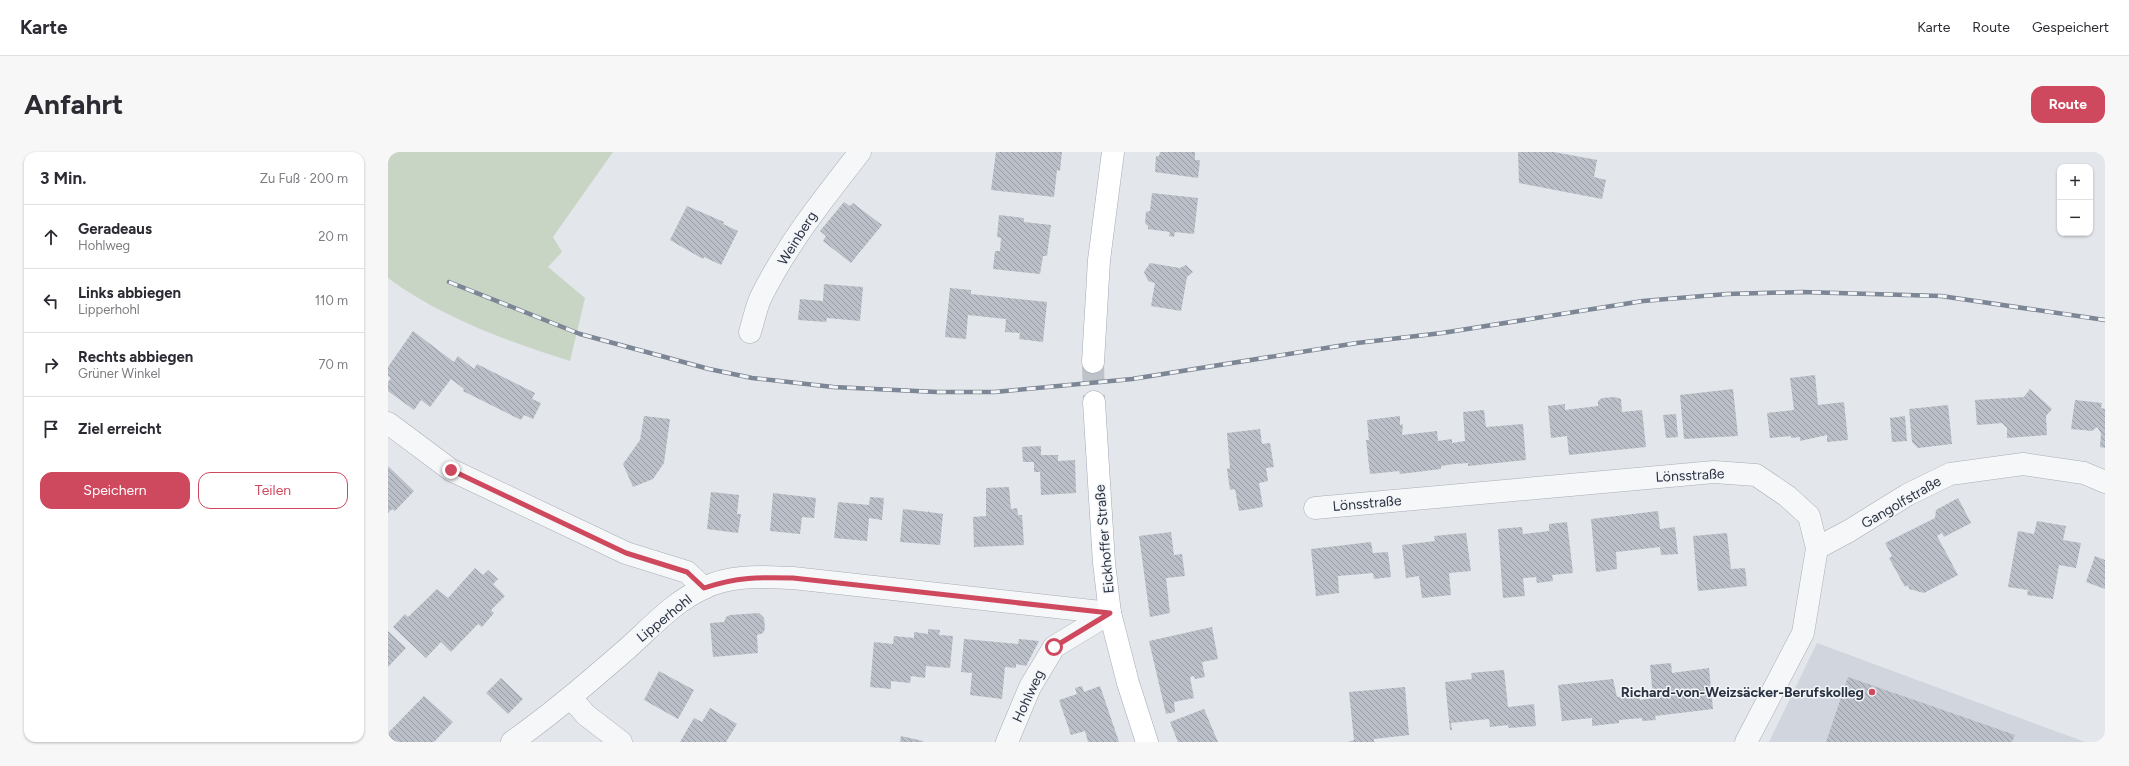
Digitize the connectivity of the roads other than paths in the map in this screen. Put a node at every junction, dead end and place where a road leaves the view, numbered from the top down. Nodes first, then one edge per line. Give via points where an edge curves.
1 (860, 152) edge
2 (1113, 152) edge
3 (750, 332) dead end
4 (1093, 362) tunnel mouth
5 (1094, 402) tunnel mouth
6 (388, 423) edge
7 (2105, 482) edge
8 (1315, 508) dead end
9 (1818, 548) junction
10 (704, 588) junction
11 (1110, 613) junction
12 (571, 698) junction
13 (512, 742) edge
14 (621, 742) edge
15 (1007, 742) edge
16 (1147, 742) edge
17 (1746, 742) edge

1 - 3 street, Weinberg via 807,218 795,237 761,296
2 - 4 main road via 1100,260
5 - 11 main road, Eickhoffer Straße via 1104,562
6 - 10 street via 451,470 626,553 687,572
7 - 9 street, Gangolfstraße via 2084,473 2023,464 1950,474 1907,495
8 - 9 street, Lönsstraße via 1721,472 1756,475 1787,496 1809,516
9 - 17 street, Lönsstraße via 1803,632
10 - 11 street, Lipperhohl via 730,580 757,577 793,578
10 - 12 street, Lipperhohl via 663,617
11 - 15 street, Hohlweg via 1054,647 1030,687
11 - 16 main road, Eickhoffer Straße
12 - 13 street, Lipperhohl
12 - 14 street via 586,715

